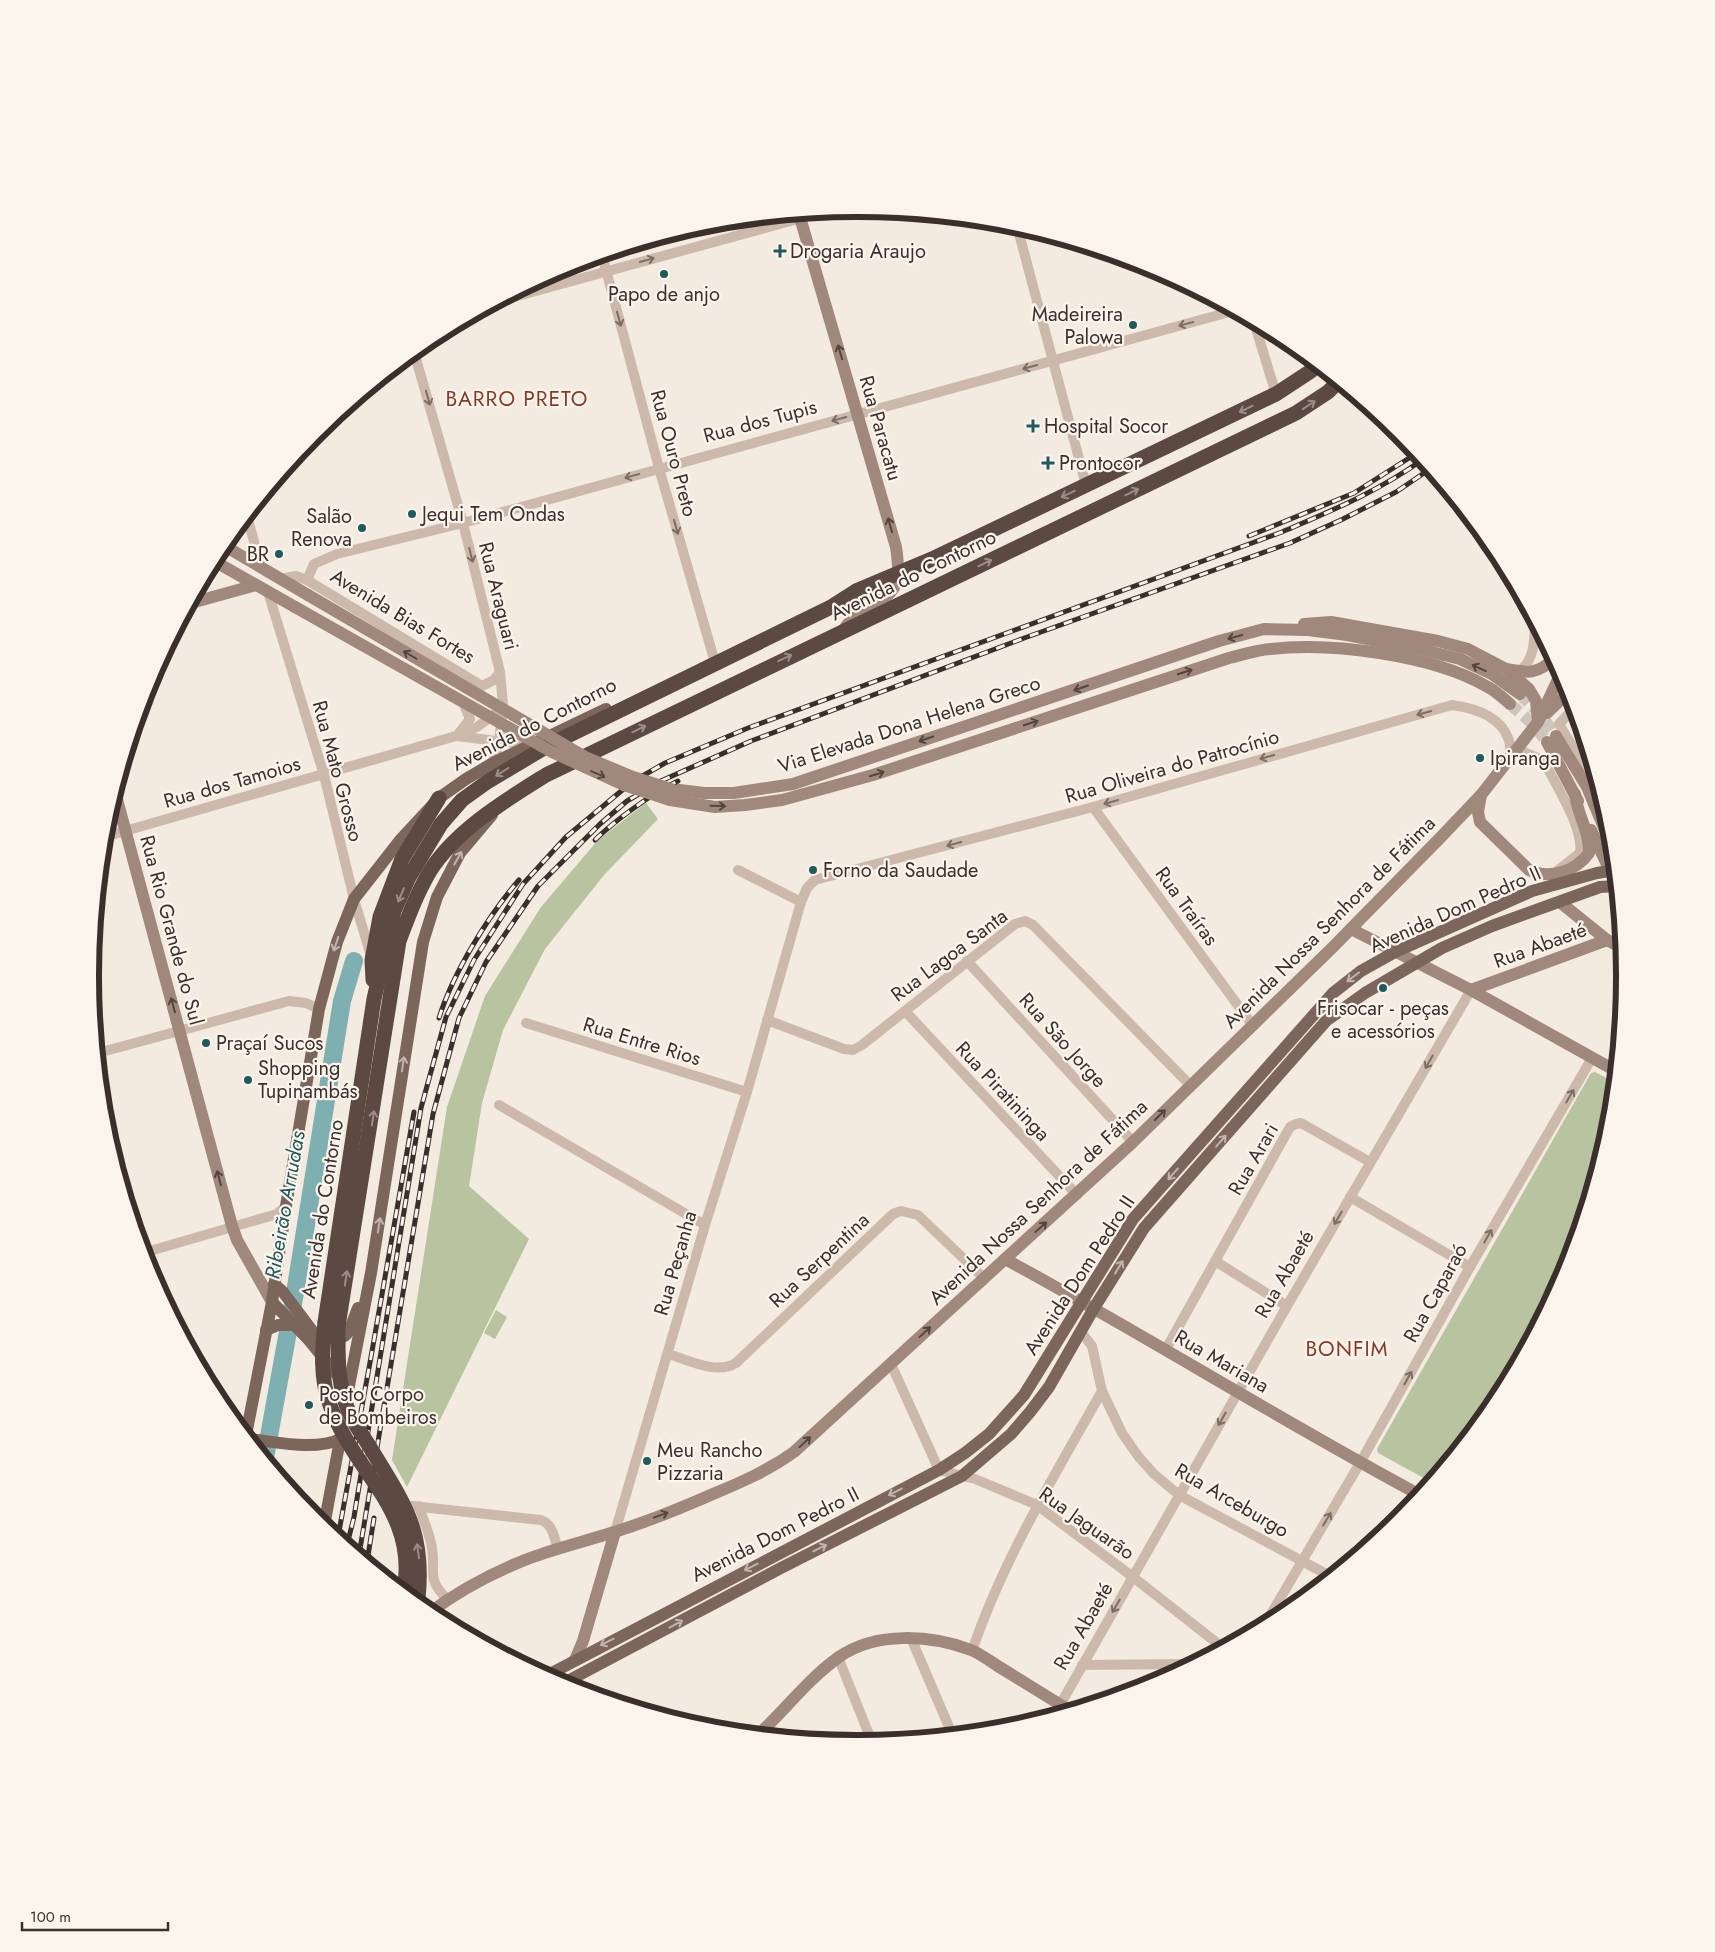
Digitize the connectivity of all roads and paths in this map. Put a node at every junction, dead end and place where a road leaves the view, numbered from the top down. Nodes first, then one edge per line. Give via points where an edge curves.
1 (801, 220) edge
2 (779, 222) edge
3 (1019, 235) edge
4 (604, 262) edge
5 (606, 271) junction
6 (525, 294) edge
7 (1226, 313) edge
8 (1257, 331) edge
9 (416, 359) edge
10 (1054, 360) junction
11 (1313, 369) edge
12 (1334, 386) edge
13 (1276, 394) junction
14 (858, 414) junction
15 (659, 468) junction
16 (1086, 485) junction
17 (463, 523) junction
18 (248, 524) edge
19 (230, 549) edge
20 (221, 564) edge
21 (261, 567) junction
22 (898, 573) junction
23 (281, 579) junction
24 (307, 580) junction
25 (256, 585) junction
26 (856, 591) junction
27 (271, 594) junction
28 (308, 595) joint
29 (198, 600) edge
30 (1264, 629) junction
31 (843, 631) junction
32 (1535, 634) edge
33 (1534, 646) junction
34 (714, 658) junction
35 (1547, 662) edge
36 (1548, 663) edge
37 (1506, 669) junction
38 (500, 672) junction
39 (1519, 672) junction
40 (1557, 683) edge
41 (482, 686) junction
42 (1520, 694) tunnel mouth
43 (1562, 697) edge
44 (1510, 704) tunnel mouth
45 (503, 705) junction
46 (465, 707) junction
47 (1569, 714) edge
48 (1538, 722) junction
49 (456, 736) junction
50 (499, 742) junction
51 (528, 745) junction
52 (1514, 754) junction
53 (493, 764) junction
54 (1587, 771) edge
55 (324, 775) junction
56 (1575, 794) junction
57 (670, 795) junction
58 (1481, 795) junction
59 (439, 798) junction
60 (504, 801) junction
61 (119, 805) edge
62 (1093, 807) junction
63 (1599, 816) edge
64 (126, 830) junction
65 (112, 834) edge
66 (1607, 862) edge
67 (738, 870) dead end
68 (1609, 874) edge
69 (1553, 875) junction
70 (815, 880) joint
71 (1611, 886) edge
72 (354, 899) junction
73 (801, 902) junction
74 (1561, 903) junction
75 (1351, 929) junction
76 (1607, 940) junction
77 (1615, 944) edge
78 (1395, 952) junction
79 (372, 960) junction
80 (967, 961) junction
81 (1415, 962) junction
82 (1471, 990) junction
83 (374, 999) junction
84 (319, 1009) junction
85 (905, 1011) junction
86 (767, 1020) junction
87 (526, 1023) dead end
88 (1253, 1026) junction
89 (179, 1029) junction
90 (103, 1052) edge
91 (1592, 1058) junction
92 (1611, 1068) edge
93 (1190, 1085) junction
94 (747, 1092) junction
95 (499, 1105) dead end
96 (1133, 1142) junction
97 (1370, 1162) junction
98 (1077, 1195) junction
99 (1350, 1198) junction
100 (286, 1206) junction
101 (706, 1225) junction
102 (232, 1226) junction
103 (151, 1251) edge
104 (1005, 1259) junction
105 (1215, 1261) junction
106 (1470, 1267) junction
107 (371, 1273) junction
108 (984, 1278) junction
109 (279, 1288) junction
110 (1081, 1301) junction
111 (272, 1302) junction
112 (1287, 1306) junction
113 (1094, 1308) junction
114 (332, 1324) junction
115 (295, 1325) junction
116 (272, 1328) junction
117 (1081, 1332) junction
118 (308, 1333) junction
119 (1166, 1350) junction
120 (668, 1354) junction
121 (891, 1364) junction
122 (348, 1389) junction
123 (1102, 1391) junction
124 (1238, 1392) junction
125 (250, 1430) edge
126 (256, 1438) edge
127 (341, 1439) junction
128 (1360, 1463) junction
129 (939, 1470) junction
130 (962, 1476) junction
131 (1414, 1492) edge
132 (1179, 1494) junction
133 (1037, 1506) junction
134 (326, 1517) edge
135 (615, 1532) junction
136 (558, 1549) junction
137 (1302, 1561) junction
138 (1325, 1573) edge
139 (1133, 1577) junction
140 (411, 1589) edge
141 (447, 1599) junction
142 (436, 1607) edge
143 (1274, 1610) edge
144 (911, 1638) junction
145 (1217, 1644) edge
146 (972, 1651) junction
147 (838, 1658) junction
148 (575, 1660) junction
149 (1177, 1664) edge
150 (1082, 1665) junction
151 (554, 1671) edge
152 (572, 1679) edge
153 (1066, 1705) edge
154 (1063, 1706) edge
155 (764, 1729) edge
156 (950, 1729) edge
157 (869, 1735) edge

14 -> 1 street, Rua Paracatu
5 -> 2 street
3 - 10 street
4 - 5 street, Rua Ouro Preto
5 - 6 street
5 -> 15 street, Rua Ouro Preto
7 -> 10 street, Rua dos Tupis
8 - 13 street
9 -> 17 street, Rua Araguari
10 -> 14 street, Rua dos Tupis
10 - 16 street
11 - 13 highway, Avenida do Contorno
31 -> 12 highway, Avenida do Contorno via 1296,413
13 -> 16 highway, Avenida do Contorno
14 -> 15 street, Rua dos Tupis
22 -> 14 street, Rua Paracatu via 896,547
15 -> 17 street, Rua dos Tupis
15 -> 34 street, Rua Ouro Preto
16 -> 22 highway, Avenida do Contorno
17 - 24 street, Rua dos Tupis via 337,554 314,564
17 -> 38 street, Rua Araguari
18 - 21 street
19 - 21 street, Avenida Bias Fortes
20 - 25 street
21 - 23 street, Avenida Bias Fortes
22 - 26 highway, Avenida do Contorno
22 - 31 street, Rua Paracatu via 895,587 888,597 848,621
23 - 24 street, Avenida Bias Fortes via 296,576
23 - 28 street, Avenida Bias Fortes
24 - 41 street, Avenida Bias Fortes
25 - 27 street
25 - 29 street
26 - 34 main road, Avenida do Contorno
26 -> 83 highway, Avenida do Contorno via 831,607 549,745 462,800 426,846 400,896
27 - 46 street via 282,607
27 - 55 street, Rua Mato Grosso
27 -> 57 street, Via Elevada Dona Helena Greco, bridge via 552,752 624,785
57 -> 28 street, Via Elevada Dona Helena Greco, bridge via 585,757
30 - 37 street via 1331,622 1468,648
42 -> 30 street, Via Elevada Dona Helena Greco via 1492,674 1460,659 1347,635
30 -> 57 street, Via Elevada Dona Helena Greco via 793,784 734,793
60 -> 31 highway, Avenida do Contorno via 546,775
32 - 33 street
33 - 35 street via 1539,661
33 - 39 street via 1528,664
34 - 51 main road, Avenida do Contorno
36 - 39 street via 1529,673
37 - 39 street
37 - 48 street via 1529,689 1536,700
38 - 41 street, Avenida Bias Fortes via 494,680
38 - 45 street, Rua Araguari
40 - 48 street, Avenida Nossa Senhora de Fátima
41 - 46 street via 478,702
43 - 48 street
57 -> 44 street, Via Elevada Dona Helena Greco via 715,807 782,800 872,775 1229,658 1268,649 1345,648 1418,661 1456,672 1487,686
45 - 49 street, Rua dos Tamoios via 486,722
45 - 50 street, Rua Araguari
46 - 49 street via 470,719
47 - 54 street via 1559,724
48 - 52 street, Avenida Nossa Senhora de Fátima
49 - 50 street, Rua dos Tamoios
49 - 55 street, Rua dos Tamoios
50 - 51 street, Rua dos Tamoios
50 - 53 street, Rua Araguari
51 - 53 main road, Avenida do Contorno
52 - 58 street, Avenida Nossa Senhora de Fátima
52 -> 62 street, Rua Oliveira do Patrocínio via 1503,727 1491,717 1452,705
52 - 69 street via 1540,759 1546,765 1579,832 1580,853
53 - 59 main road, Avenida do Contorno
55 - 64 street, Rua dos Tamoios
55 - 72 street, Rua Mato Grosso
56 - 63 street via 1551,739 1587,787
56 - 66 street
56 - 69 street via 1576,806 1590,842 1589,853 1577,865
58 - 69 street via 1480,822 1529,870 1539,875
58 - 75 street, Avenida Nossa Senhora de Fátima
59 - 72 main road, Avenida do Contorno via 401,839
59 - 79 highway via 402,859 380,917
107 -> 60 main road, Avenida do Contorno via 423,942 437,897 460,853
114 -> 60 highway, Avenida do Contorno via 376,1099 399,941 413,903 431,870 465,833
61 - 64 street, Rua Rio Grande do Sul
62 -> 70 street, Rua Oliveira do Patrocínio
62 - 88 street, Rua Traíras
64 - 65 street, Rua dos Tamoios
89 -> 64 street, Rua Rio Grande do Sul
67 - 73 street
68 - 78 main road, Avenida Dom Pedro II via 1532,891
70 - 73 street, Rua Peçanha
71 - 74 main road, Avenida Dom Pedro II via 1600,887
72 - 79 street, Rua Mato Grosso
72 -> 84 main road, Avenida do Contorno via 336,942
73 - 86 street, Rua Peçanha
74 - 76 street
74 - 81 main road, Avenida Dom Pedro II via 1492,926
75 - 78 street
75 - 88 street, Avenida Nossa Senhora de Fátima
76 - 77 street
76 - 82 street, Rua Abaeté
78 - 81 street
78 -> 110 main road, Avenida Dom Pedro II via 1361,971 1332,993 1133,1219
79 - 83 highway
80 - 85 street, Rua Lagoa Santa
80 - 93 street, Rua Lagoa Santa via 1015,924 1029,922
80 - 96 street, Rua São Jorge
81 - 82 street
113 -> 81 main road, Avenida Dom Pedro II via 1144,1228 1316,1031 1339,1010
82 - 91 street
82 -> 97 street, Rua Abaeté
83 - 114 highway, Avenida do Contorno
84 - 89 street via 289,1001
84 - 100 main road, Avenida do Contorno
85 - 86 street, Rua Lagoa Santa via 853,1050
85 - 98 street, Rua Piratininga
86 - 94 street, Rua Peçanha
87 - 94 street, Rua Entre Rios
88 - 93 street, Avenida Nossa Senhora de Fátima
89 - 90 street
102 -> 89 street, Rua Rio Grande do Sul
91 - 92 street
106 -> 91 street, Rua Caparaó
96 -> 93 street, Avenida Nossa Senhora de Fátima
94 - 101 street, Rua Peçanha
95 - 101 street
96 - 98 street, Avenida Nossa Senhora de Fátima
97 - 99 street, Rua Abaeté
97 - 105 street, Rua Arari via 1301,1123 1292,1125
104 -> 98 street, Avenida Nossa Senhora de Fátima
99 - 106 street
99 -> 112 street, Rua Abaeté
100 - 102 street via 277,1214
100 - 109 main road, Avenida do Contorno
101 - 120 street, Rua Peçanha
102 - 103 street
102 - 111 street, Rua Rio Grande do Sul
104 - 108 street, Avenida Nossa Senhora de Fátima
104 - 110 street, Rua Mariana
105 - 112 street
105 - 119 street, Rua Arari
128 -> 106 street, Rua Caparaó
107 - 118 main road via 344,1337 317,1337
107 - 122 main road, Avenida do Contorno
108 - 120 street, Rua Serpentina via 918,1215 901,1211 893,1214 736,1363 718,1369
121 -> 108 street, Avenida Nossa Senhora de Fátima
109 - 111 main road, Avenida do Contorno
109 - 118 main road
110 - 113 street, Rua Mariana
110 - 129 main road, Avenida Dom Pedro II via 1024,1394 989,1434
111 - 115 main road
111 - 116 main road, Avenida do Contorno
112 - 124 street, Rua Abaeté
113 - 117 main road, Avenida Dom Pedro II
113 - 119 street, Rua Mariana
114 - 140 highway, Avenida do Contorno, bridge via 322,1369 330,1407 397,1521 405,1547
115 - 116 main road
115 - 118 main road
116 - 125 main road, Avenida do Contorno
117 - 123 street, Rua Arceburgo via 1092,1346
117 - 130 main road, Avenida Dom Pedro II via 1049,1387 1030,1412 1011,1434
118 - 122 main road
119 - 124 street, Rua Mariana
120 - 135 street, Rua Peçanha
121 - 129 street
135 -> 121 street, Avenida Nossa Senhora de Fátima via 749,1480 777,1465
122 - 127 main road, Avenida do Contorno
123 - 132 street, Rua Arceburgo via 1122,1433 1138,1456
123 - 133 street
124 - 128 street, Rua Mariana
124 -> 132 street, Rua Abaeté
126 - 127 main road via 296,1444 325,1444
127 - 134 main road, Avenida do Contorno
128 - 131 street, Rua Mariana
137 -> 128 street, Rua Caparaó
129 - 130 street, Rua Jaguarão
129 -> 148 main road, Avenida Dom Pedro II
130 - 133 street, Rua Jaguarão
152 -> 130 main road, Avenida Dom Pedro II
132 - 137 street, Rua Arceburgo
132 - 139 street, Rua Abaeté
133 - 139 street, Rua Jaguarão
133 - 146 street via 985,1612
135 - 136 street, Avenida Nossa Senhora de Fátima
135 - 148 street, Rua Peçanha
136 - 141 street, Avenida Nossa Senhora de Fátima via 482,1579
136 - 141 street via 548,1522 415,1506 432,1546 433,1582
137 - 138 street, Rua Arceburgo
137 - 143 street, Rua Caparaó
139 - 145 street, Rua Jaguarão
139 -> 150 street, Rua Abaeté
141 - 142 street, Avenida Nossa Senhora de Fátima
144 - 146 street via 943,1642
144 - 147 street via 877,1640 851,1649
144 - 156 street
146 - 154 street
147 - 155 street via 812,1678
147 - 157 street
148 - 151 main road, Avenida Dom Pedro II
149 - 150 street
150 - 153 street, Rua Abaeté

